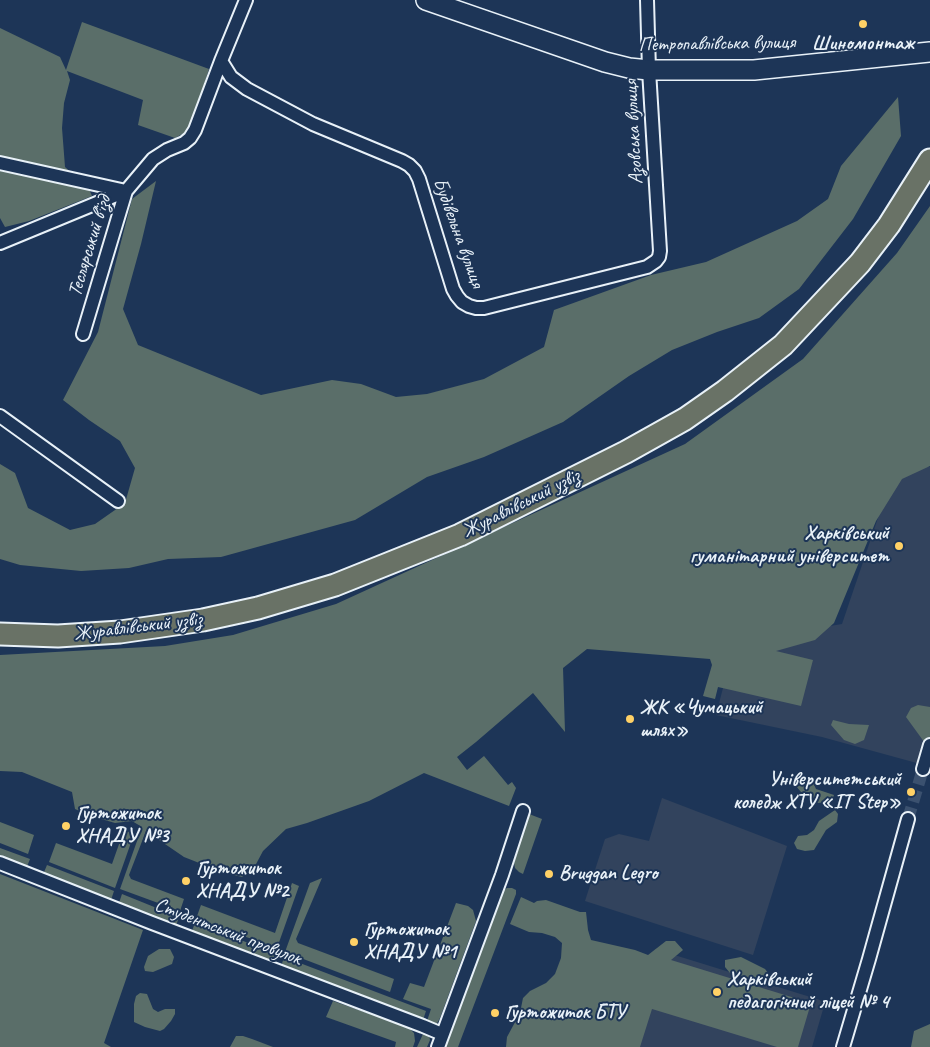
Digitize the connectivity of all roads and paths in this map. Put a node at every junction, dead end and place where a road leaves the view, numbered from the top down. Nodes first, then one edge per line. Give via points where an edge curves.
1 (246, 0) edge
2 (426, 0) edge
3 (647, 0) edge
4 (930, 52) edge
5 (221, 62) junction
6 (649, 70) junction
7 (930, 160) edge
8 (0, 163) edge
9 (126, 191) junction
10 (0, 243) edge
11 (656, 261) joint
12 (83, 334) dead end
13 (0, 416) edge
14 (118, 501) dead end
15 (0, 634) edge
16 (930, 745) edge
17 (923, 769) tunnel mouth
18 (522, 811) dead end
19 (908, 819) tunnel mouth
20 (0, 863) edge
21 (442, 1034) junction
22 (438, 1047) edge
23 (843, 1047) edge

1 - 5 street, Теслярський в'їзд
2 - 6 street, Петропавлівська вулиця via 605,62
3 - 6 street, Азовська вулиця
4 - 6 street, Петропавлівська вулиця via 754,70
5 - 9 street, Теслярський в'їзд via 190,138 153,159
5 - 11 street, Будівельна вулиця via 231,77 247,89 314,124 409,165 419,179 453,289 456,296 469,306 484,308 647,268
6 - 11 street, Азовська вулиця via 660,251
7 - 15 main road, Журавлівський узвіз via 860,263 783,345 685,419 626,452 460,535 335,586 267,606 203,620 120,632 58,636
8 - 9 street
9 - 10 street
9 - 12 street, Теслярський в'їзд
13 - 14 street
16 - 17 street
18 - 21 street via 502,875
19 - 23 street
20 - 21 street, Студентський провулок
21 - 22 street

